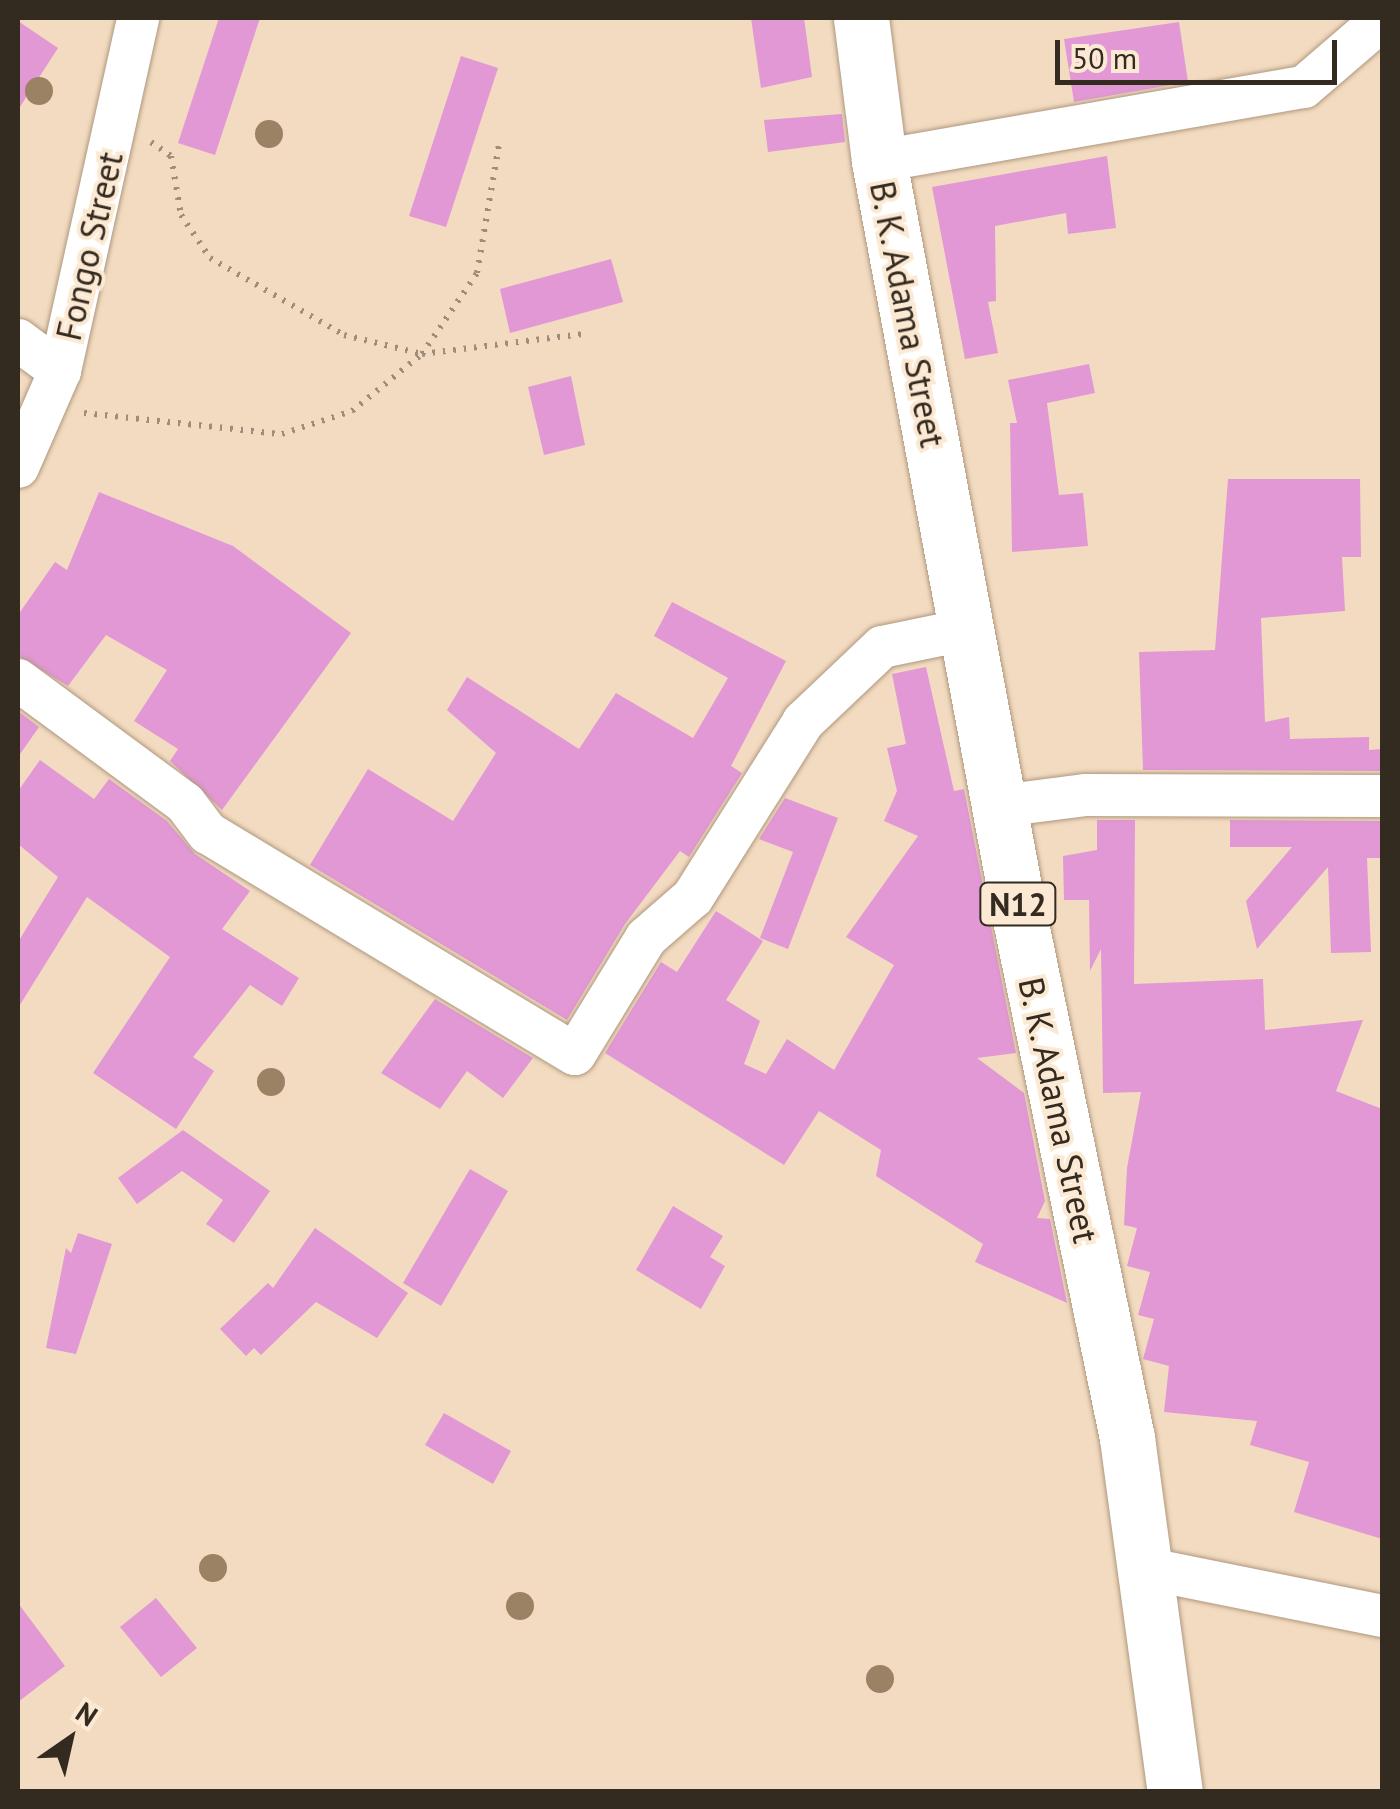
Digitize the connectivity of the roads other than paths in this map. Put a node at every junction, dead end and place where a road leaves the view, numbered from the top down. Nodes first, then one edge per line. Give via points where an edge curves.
1 (138, 18) edge
2 (861, 18) edge
3 (1382, 20) edge
4 (879, 160) junction
5 (18, 340) edge
6 (54, 388) junction
7 (18, 467) edge
8 (969, 629) junction
9 (18, 680) edge
10 (1382, 796) edge
11 (1000, 806) junction
12 (1144, 1568) junction
13 (1382, 1616) edge
14 (1174, 1792) edge

1 - 6 street, Fongo Street
2 - 4 highway, B. K. Adama Street / N12
3 - 4 street via 1304,87
4 - 8 highway, B. K. Adama Street / N12
5 - 6 street
6 - 7 street, Fongo Street
8 - 9 street via 882,647 803,722 693,897 646,938 576,1054 208,833 185,803
8 - 11 highway, B. K. Adama Street / N12
10 - 11 street via 1086,795
11 - 12 highway, B. K. Adama Street / N12
12 - 13 street
12 - 14 highway, B. K. Adama Street / N12

